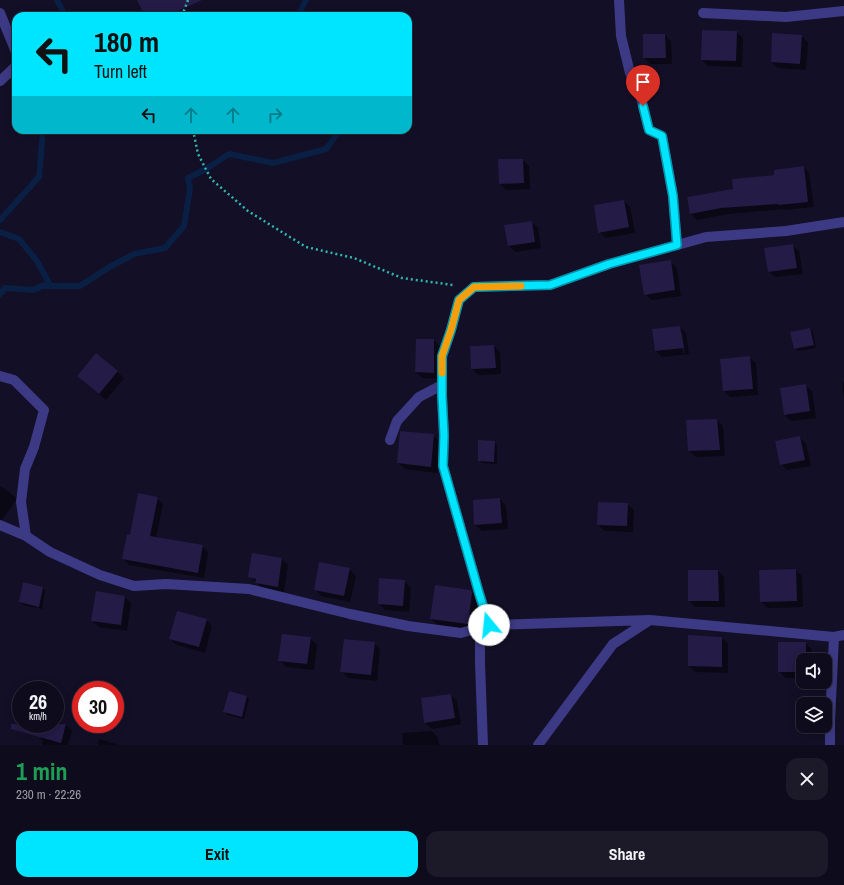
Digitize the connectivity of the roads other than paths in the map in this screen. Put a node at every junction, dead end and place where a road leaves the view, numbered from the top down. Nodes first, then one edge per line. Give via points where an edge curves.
1 (619, 0) edge
2 (844, 11) edge
3 (0, 13) edge
4 (703, 13) dead end
5 (12, 42) edge
6 (12, 70) edge
7 (0, 81) edge
8 (844, 222) edge
9 (677, 245) junction
10 (0, 376) edge
11 (442, 385) junction
12 (390, 440) dead end
13 (0, 525) edge
14 (26, 536) junction
15 (650, 620) junction
16 (485, 627) junction
17 (839, 636) edge
18 (483, 745) edge
19 (538, 745) edge
20 (830, 745) edge

1 - 9 street via 621,36 630,73 640,94 649,130 662,136 673,196
2 - 4 street via 786,17
3 - 5 street
6 - 7 street
8 - 9 street via 786,231 706,237
9 - 11 street via 609,264 550,285 474,287 459,300 442,356
10 - 14 street via 14,380 44,410 25,469 21,502
11 - 12 street via 419,397 397,421
11 - 16 street via 443,466 479,593
13 - 14 street
14 - 16 street via 50,552 100,575 134,586 166,584 249,589 408,626 460,633
15 - 16 street
15 - 17 street
15 - 19 street via 613,644
16 - 18 street via 480,663
17 - 20 street via 830,714

